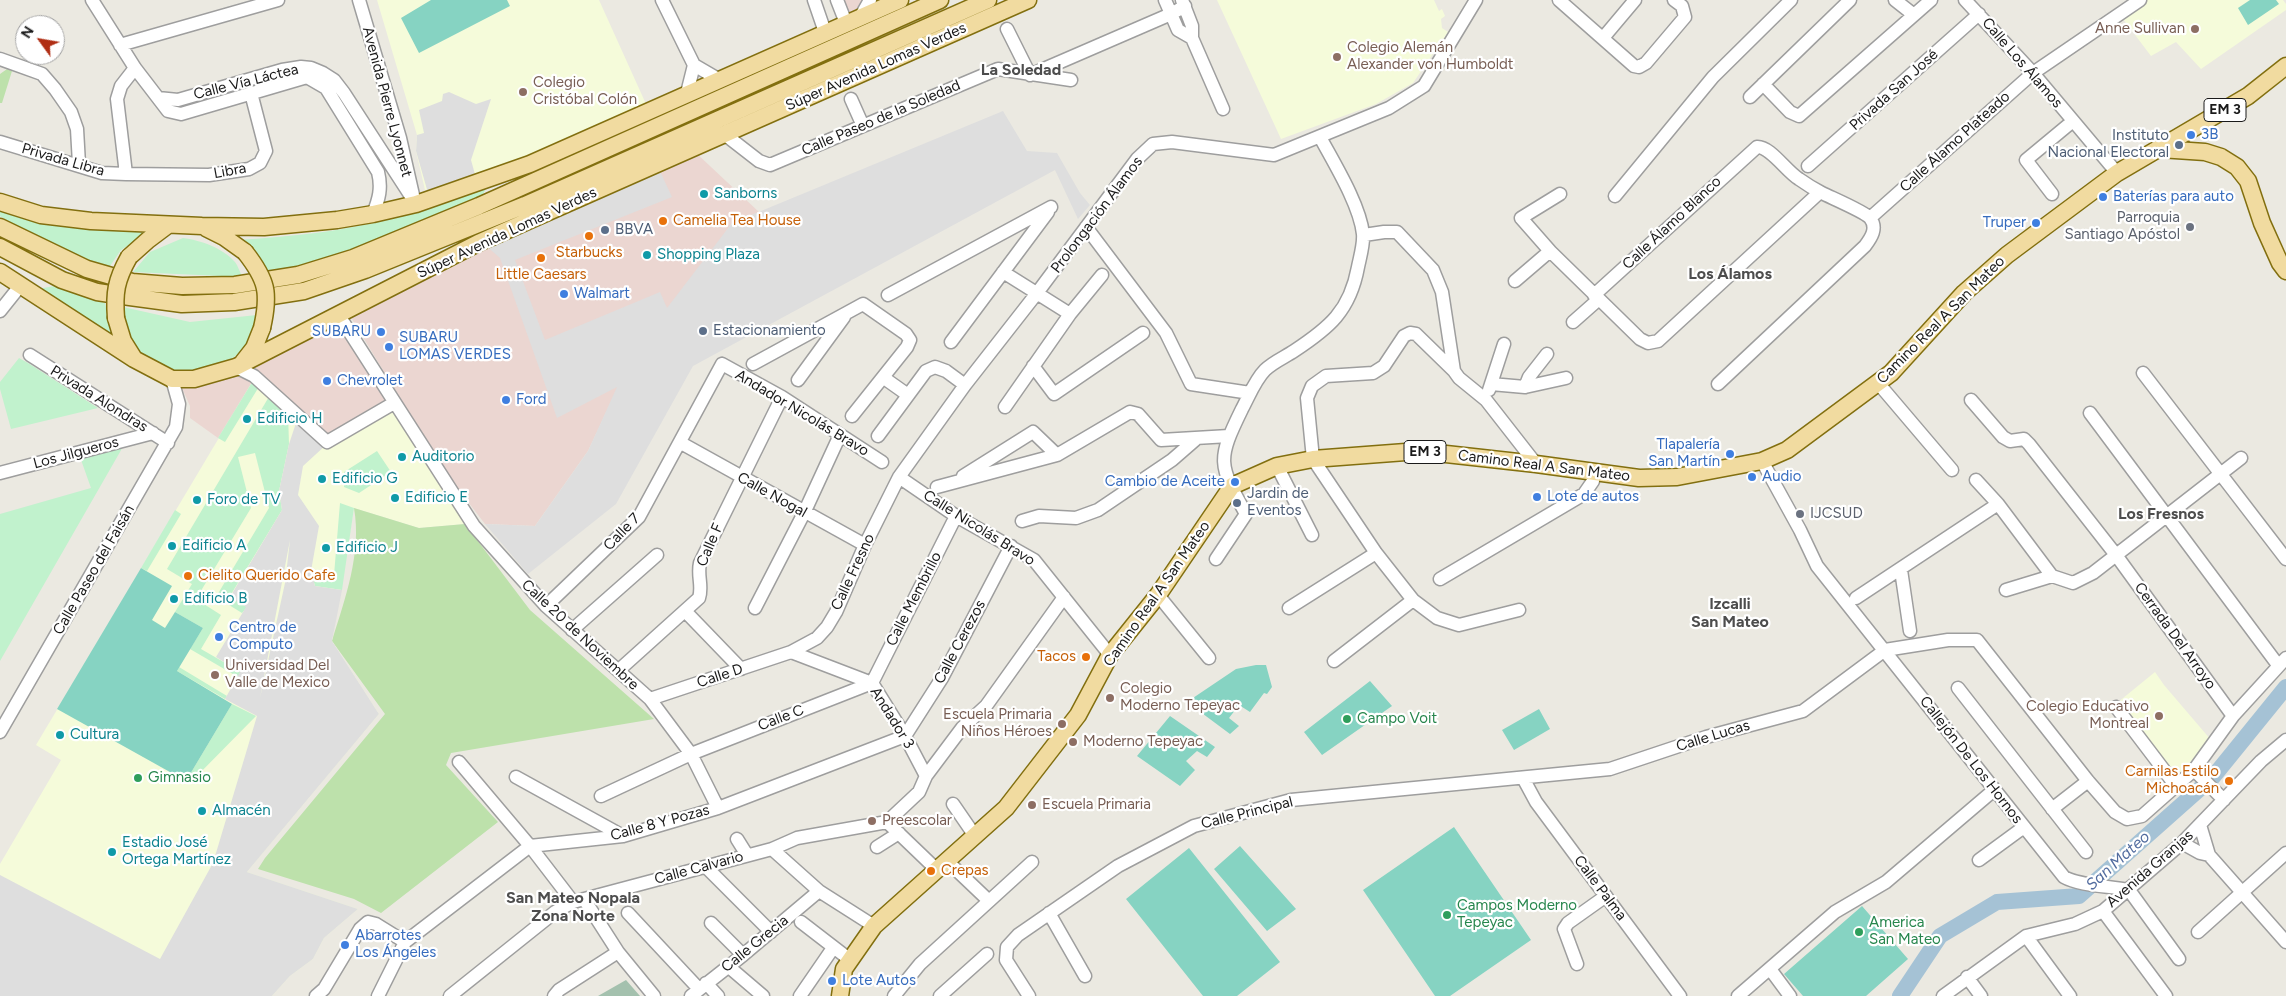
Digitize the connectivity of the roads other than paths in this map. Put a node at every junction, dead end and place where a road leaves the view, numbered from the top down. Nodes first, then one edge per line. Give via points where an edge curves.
1 (92, 0) edge
2 (278, 0) edge
3 (359, 0) edge
4 (662, 0) edge
5 (814, 0) edge
6 (870, 0) edge
7 (900, 0) edge
8 (940, 0) edge
9 (988, 0) edge
10 (1028, 0) edge
11 (1165, 0) edge
12 (1476, 0) edge
13 (1559, 0) edge
14 (1635, 0) edge
15 (1674, 0) edge
16 (1791, 0) edge
17 (1850, 0) edge
18 (1895, 0) edge
19 (1931, 0) edge
20 (1965, 0) edge
21 (2140, 0) edge
22 (1183, 3) edge
23 (841, 10) edge
24 (1171, 14) junction
25 (1979, 14) junction
26 (1914, 15) junction
27 (862, 16) junction
28 (823, 25) junction
29 (1007, 29) dead end
30 (1192, 38) junction
31 (1602, 38) junction
32 (120, 45) junction
33 (0, 59) edge
34 (694, 65) junction
35 (2286, 66) edge
36 (135, 68) junction
37 (2033, 73) junction
38 (1030, 75) junction
39 (718, 79) junction
40 (1071, 80) dead end
41 (1764, 84) junction
42 (687, 93) junction
43 (250, 94) junction
44 (1750, 97) dead end
45 (158, 98) junction
46 (851, 99) dead end
47 (1223, 109) dead end
48 (2072, 121) junction
49 (863, 126) junction
50 (723, 133) junction
51 (1320, 137) junction
52 (0, 142) edge
53 (616, 145) junction
54 (2160, 149) junction
55 (536, 161) junction
56 (79, 164) junction
57 (1808, 166) dead end
58 (126, 174) junction
59 (2117, 174) junction
60 (403, 178) junction
61 (381, 184) junction
62 (1820, 192) junction
63 (1560, 194) dead end
64 (2052, 194) dead end
65 (1614, 196) dead end
66 (0, 202) edge
67 (416, 204) junction
68 (479, 206) junction
69 (563, 206) junction
70 (519, 208) junction
71 (373, 214) junction
72 (1870, 218) junction
73 (168, 225) junction
74 (202, 226) junction
75 (0, 227) edge
76 (1086, 228) junction
77 (500, 234) junction
78 (1364, 235) junction
79 (0, 247) edge
80 (1550, 251) junction
81 (2286, 271) edge
82 (0, 272) edge
83 (1003, 272) junction
84 (1102, 275) dead end
85 (62, 280) junction
86 (1515, 281) dead end
87 (20, 286) junction
88 (1037, 293) junction
89 (888, 295) dead end
90 (1597, 297) junction
91 (0, 311) edge
92 (847, 313) junction
93 (338, 314) junction
94 (1070, 314) junction
95 (1573, 322) dead end
96 (1143, 333) dead end
97 (951, 342) dead end
98 (1504, 344) dead end
99 (1547, 354) dead end
100 (30, 355) dead end
101 (134, 359) junction
102 (721, 360) joint
103 (753, 364) dead end
104 (239, 365) junction
105 (1033, 366) junction
106 (1454, 372) junction
107 (2143, 373) dead end
108 (884, 378) junction
109 (1566, 378) dead end
110 (176, 379) junction
111 (798, 380) dead end
112 (1878, 383) junction
113 (1491, 384) junction
114 (1718, 384) dead end
115 (966, 385) junction
116 (1525, 387) junction
117 (1250, 393) junction
118 (908, 395) junction
119 (782, 397) junction
120 (1486, 400) junction
121 (1971, 400) dead end
122 (394, 403) junction
123 (1005, 407) dead end
124 (2090, 413) dead end
125 (852, 416) dead end
126 (153, 433) junction
127 (840, 435) junction
128 (878, 436) dead end
129 (1229, 436) junction
130 (1195, 440) junction
131 (168, 443) junction
132 (681, 443) junction
133 (1057, 455) junction
134 (2241, 458) dead end
135 (1313, 459) junction
136 (882, 462) dead end
137 (1762, 462) junction
138 (1536, 464) junction
139 (1277, 466) junction
140 (1952, 470) dead end
141 (1594, 471) junction
142 (0, 473) edge
143 (2221, 474) junction
144 (899, 477) junction
145 (741, 478) junction
146 (1976, 480) dead end
147 (953, 483) junction
148 (1232, 486) junction
149 (937, 487) dead end
150 (1998, 504) junction
151 (804, 513) junction
152 (956, 516) junction
153 (2168, 516) junction
154 (1022, 521) dead end
155 (1312, 535) dead end
156 (865, 546) junction
157 (1011, 546) junction
158 (1376, 553) junction
159 (657, 555) dead end
160 (2116, 555) junction
161 (1216, 559) dead end
162 (2286, 559) edge
163 (1901, 570) junction
164 (2052, 576) junction
165 (1440, 579) dead end
166 (2006, 590) dead end
167 (1158, 595) junction
168 (1064, 597) junction
169 (1856, 598) dead end
170 (1413, 600) junction
171 (546, 606) junction
172 (754, 608) dead end
173 (1289, 608) dead end
174 (1519, 610) dead end
175 (685, 611) junction
176 (572, 630) junction
177 (1910, 631) dead end
178 (1885, 650) junction
179 (791, 652) junction
180 (1110, 655) junction
181 (1209, 658) dead end
182 (1334, 661) dead end
183 (2282, 662) edge
184 (741, 669) junction
185 (619, 670) junction
186 (872, 683) junction
187 (1958, 688) dead end
188 (650, 699) junction
189 (2116, 707) dead end
190 (2233, 716) junction
191 (0, 732) edge
192 (905, 736) junction
193 (2286, 740) edge
194 (691, 754) junction
195 (459, 762) dead end
196 (2197, 773) junction
197 (926, 776) junction
198 (516, 777) dead end
199 (1523, 778) junction
200 (2088, 782) junction
201 (2176, 786) junction
202 (1994, 790) junction
203 (600, 796) dead end
204 (2221, 797) junction
205 (953, 804) dead end
206 (718, 808) junction
207 (2052, 809) junction
208 (887, 822) junction
209 (2200, 825) junction
210 (2024, 827) junction
211 (899, 833) junction
212 (623, 836) junction
213 (975, 836) junction
214 (737, 839) dead end
215 (2182, 843) junction
216 (530, 846) junction
217 (877, 847) dead end
218 (772, 849) junction
219 (2086, 852) dead end
220 (2286, 854) edge
221 (747, 855) junction
222 (2208, 855) junction
223 (1979, 860) dead end
224 (1032, 862) dead end
225 (942, 865) junction
226 (706, 867) junction
227 (2129, 890) junction
228 (819, 891) junction
229 (2243, 892) junction
230 (1606, 896) junction
231 (988, 900) junction
232 (578, 901) junction
233 (2103, 911) junction
234 (628, 913) dead end
235 (1049, 913) junction
236 (711, 922) dead end
237 (801, 922) dead end
238 (874, 926) junction
239 (771, 932) junction
240 (2198, 932) dead end
241 (2026, 936) junction
242 (405, 942) junction
243 (2286, 942) edge
244 (618, 952) junction
245 (841, 954) junction
246 (987, 954) dead end
247 (743, 955) junction
248 (2179, 960) dead end
249 (1576, 964) dead end
250 (729, 966) junction
251 (1770, 969) junction
252 (1085, 976) dead end
253 (1967, 977) junction
254 (698, 990) edge
255 (316, 996) edge
256 (378, 996) edge
257 (450, 996) edge
258 (554, 996) edge
259 (654, 996) edge
260 (718, 996) edge
261 (763, 996) edge
262 (800, 996) edge
263 (840, 996) edge
264 (894, 996) edge
265 (940, 996) edge
266 (1029, 996) edge
267 (1680, 996) edge
268 (1738, 996) edge
269 (1790, 996) edge
270 (1943, 996) edge
271 (1981, 996) edge
272 (2070, 996) edge
273 (2166, 996) edge

1 - 32 street, Calle Vía Láctea
2 - 32 street
3 - 60 street, Avenida Pierre Lyonnet via 400,138
4 - 34 street
5 - 28 street
6 - 27 street
7 - 27 main road
8 - 53 main road
9 - 70 main road, Súper Avenida Lomas Verdes
10 - 50 main road, Súper Avenida Lomas Verdes
11 - 24 street
12 - 51 street, Prolongación Álamos via 1424,86 1389,108
13 - 31 street
14 - 31 street
15 - 31 street via 1682,6 1685,17 1642,67 1634,66
16 - 65 street via 1712,77
17 - 41 street
18 - 26 street
19 - 26 street
20 - 25 street, Calle Los Álamos
21 - 37 street, Calle Álamo Plateado
22 - 24 street
22 - 30 street via 1192,26
23 - 27 main road
23 - 28 main road
24 - 30 street via 1178,30
24 - 38 street
25 - 37 street, Calle Los Álamos
25 - 57 street, Privada San José
26 - 41 street via 1799,116 1790,112
28 - 39 main road
29 - 38 street
30 - 47 street
32 - 36 street, Calle Vía Láctea
33 - 56 street via 42,74 55,89 71,112 77,129
34 - 39 street
34 - 42 street
35 - 54 main road, Camino Real A San Mateo / EM 3 via 2248,96
36 - 45 street, Calle Vía Láctea
36 - 58 street via 121,86 117,99
37 - 48 street, Calle Los Álamos
37 - 72 street, Calle Álamo Plateado
38 - 40 street, Calle Paseo de la Soledad
38 - 49 street, Calle Paseo de la Soledad via 998,69
39 - 42 main road
41 - 44 street
42 - 55 main road
43 - 45 street, Calle Vía Láctea via 181,114 168,111
43 - 58 street, Libra via 266,151 255,167 209,176
43 - 61 street, Calle Vía Láctea via 307,77 318,82 326,88 378,172
45 - 60 street, Calle Vía Láctea via 178,100 282,70 311,68 334,80
46 - 49 street
48 - 59 street, Calle Los Álamos
48 - 64 street via 2026,160
49 - 50 street, Calle Paseo de la Soledad via 770,165 759,161
50 - 69 main road, Súper Avenida Lomas Verdes
51 - 76 street, Prolongación Álamos via 1274,155 1172,142 1153,144 1137,159
51 - 78 street via 1360,216
52 - 56 street, Privada Libra
53 - 55 main road
53 - 68 main road
54 - 59 main road, Camino Real A San Mateo / EM 3
54 - 81 main road via 2205,152 2236,167 2248,181 2262,223
55 - 67 main road
55 - 68 main road
56 - 58 street, Privada Libra via 102,173
59 - 112 main road, Camino Real A San Mateo / EM 3 via 2007,254 1964,293
60 - 61 street
60 - 67 street, Avenida Pierre Lyonnet
61 - 71 street
62 - 72 street
62 - 90 street via 1658,340 1648,343 1640,339
62 - 90 street, Calle Álamo Blanco via 1789,173 1762,146 1757,147
63 - 80 street via 1520,218
66 - 73 main road via 41,215
67 - 71 main road
68 - 75 main road via 353,258 298,275 235,285 182,286 132,282 87,268
69 - 70 main road
69 - 77 main road, Súper Avenida Lomas Verdes
70 - 77 main road
70 - 85 main road, Súper Avenida Lomas Verdes via 304,291 243,301 182,304 97,292
71 - 74 main road via 264,227
72 - 114 street via 1874,228 1872,237 1864,246
73 - 74 main road
73 - 101 main road, bridge via 129,257 119,275 114,297 116,318 123,341
74 - 104 main road, bridge via 244,252 259,270 266,289 262,328 254,348
76 - 88 street, Prolongación Álamos
76 - 117 street via 1166,333 1191,384
77 - 93 main road, Súper Avenida Lomas Verdes
78 - 106 street via 1397,232 1432,270 1442,292
78 - 117 street via 1356,278 1348,301 1336,320 1266,369
79 - 85 main road, Súper Avenida Lomas Verdes
80 - 86 street
80 - 90 street
82 - 87 main road
83 - 88 street
83 - 89 street via 1051,207
83 - 97 street
84 - 94 street
85 - 87 main road
87 - 91 street
87 - 101 main road
88 - 94 street
88 - 115 street, Prolongación Álamos
90 - 95 street, Calle Álamo Blanco
92 - 103 street
92 - 108 street via 863,304 910,340
92 - 111 street
93 - 104 main road, Súper Avenida Lomas Verdes
93 - 122 street, Calle 20 de Noviembre
94 - 105 street
96 - 105 street via 1054,394
98 - 113 street
99 - 116 street
100 - 126 street, Privada Alondras
101 - 110 main road
102 - 119 street, Andador Nicolás Bravo
102 - 132 street, Calle 7
104 - 110 main road, Súper Avenida Lomas Verdes via 214,375
104 - 122 street via 327,442
105 - 123 street
106 - 120 street
106 - 135 street via 1416,334 1410,333 1404,336 1384,366 1373,373 1326,376 1308,391
107 - 143 street
108 - 118 street
108 - 125 street
109 - 116 street
110 - 131 street, Calle Paseo del Faisán via 179,404 176,427
112 - 137 main road, Camino Real A San Mateo / EM 3 via 1787,450
112 - 140 street
113 - 116 street
113 - 120 street
115 - 118 street via 936,367 926,371
115 - 144 street, Prolongación Álamos
117 - 129 street
118 - 128 street
119 - 127 street, Andador Nicolás Bravo
119 - 145 street, Calle F
120 - 138 street
121 - 160 street, Cerrada Del Arroyo via 2003,437 2010,441 2024,439
122 - 171 street, Calle 20 de Noviembre via 474,526
124 - 153 street
126 - 131 street, Privada Alondras
126 - 142 street, Los Jilgueros
127 - 136 street, Andador Nicolás Bravo
127 - 151 street
129 - 130 street
129 - 148 street via 1223,461
130 - 133 street via 1161,440 1138,414 1130,412
130 - 154 street via 1172,460 1098,510 1076,518 1039,516
131 - 191 street, Calle Paseo del Faisán
132 - 145 street, Calle Nogal
132 - 171 street, Calle 7 via 640,517
133 - 147 street
133 - 147 street via 1033,432
134 - 143 street
135 - 138 main road, Camino Real A San Mateo / EM 3 via 1418,452
135 - 139 main road, Camino Real A San Mateo / EM 3
135 - 158 street
137 - 141 main road, Camino Real A San Mateo / EM 3 via 1677,478 1639,478
137 - 178 street, Callejón De Los Hornos via 1817,566
138 - 141 main road, Camino Real A San Mateo / EM 3
139 - 148 main road, Camino Real A San Mateo / EM 3
139 - 155 street
141 - 165 street via 1593,481 1584,494
143 - 153 street
143 - 162 street
144 - 152 street, Calle Nicolás Bravo
144 - 156 street, Calle Fresno
145 - 151 street, Calle Nogal
145 - 175 street, Calle F via 700,563 698,574 702,589 699,598
146 - 150 street
147 - 149 street
148 - 161 street via 1246,514
148 - 167 main road, Camino Real A San Mateo
150 - 163 street
150 - 164 street
151 - 156 street, Calle Nogal
151 - 172 street
152 - 157 street, Calle Nicolás Bravo
152 - 186 street, Calle Membrillo
153 - 160 street
153 - 183 street
156 - 179 street, Calle Fresno via 827,627 817,638
157 - 168 street, Calle Nicolás Bravo via 1034,560
157 - 192 street, Calle Cerezos via 942,678
158 - 170 street
158 - 173 street
159 - 176 street
160 - 164 street via 2093,573 2073,583
160 - 190 street, Cerrada Del Arroyo
163 - 169 street
163 - 177 street
164 - 166 street
167 - 180 main road, Camino Real A San Mateo
167 - 181 street
168 - 180 street, Calle Nicolás Bravo
168 - 197 street via 986,706 962,728
170 - 174 street via 1437,618 1459,625
170 - 182 street
171 - 176 street, Calle 20 de Noviembre
175 - 184 street
175 - 185 street, Calle F
176 - 185 street, Calle 20 de Noviembre
178 - 199 street, Calle Lucas via 1803,711 1706,737 1610,769
178 - 200 street via 1948,640 1976,640
178 - 202 street, Callejón De Los Hornos
179 - 184 street, Calle D
179 - 186 street, Andador 3
180 - 213 main road, Camino Real A San Mateo via 1078,716 1006,808
183 - 190 street
184 - 188 street, Calle D
185 - 188 street, Calle 20 de Noviembre
186 - 192 street, Andador 3
186 - 194 street, Calle C
187 - 207 street
188 - 194 street, Calle 20 de Noviembre
189 - 201 street
190 - 196 street
192 - 197 street, Andador 3
192 - 206 street, Calle 8 Y Pozas
193 - 204 street, Avenida Granjas
194 - 203 street, Calle C
194 - 206 street, Calle 20 de Noviembre
195 - 216 street
196 - 201 street
196 - 204 street
197 - 208 street via 919,792
198 - 212 street
199 - 230 street, Calle Palma via 1536,802
199 - 235 street, Calle Principal via 1291,800 1194,826 1118,866
200 - 201 street via 2115,812 2127,819 2142,816
200 - 207 street
202 - 210 street, Callejón De Los Hornos
202 - 251 street via 1886,882 1835,912
204 - 209 street, Avenida Granjas
205 - 213 street
206 - 212 street, Calle 8 Y Pozas
207 - 219 street
208 - 211 street
208 - 218 street, Calle Calvario via 797,838
209 - 215 street, Avenida Granjas
209 - 222 street
210 - 223 street
210 - 227 street, Callejón De Los Hornos via 2064,878
211 - 217 street
211 - 225 street
212 - 216 street, Calle 8 Y Pozas
213 - 225 main road, Camino Real A San Mateo
214 - 221 street
215 - 222 street
215 - 227 street, Avenida Granjas
216 - 232 street
216 - 242 street
218 - 221 street, Calle Calvario
218 - 228 street
220 - 229 street
221 - 226 street, Calle Calvario
222 - 229 street
224 - 231 street
225 - 231 street
225 - 238 main road, Camino Real A San Mateo
226 - 232 street, Calle Calvario
226 - 239 street
227 - 233 street, Avenida Granjas
227 - 248 street
228 - 238 street
228 - 239 street, Calle Grecia
229 - 240 street
229 - 243 street
230 - 249 street via 1564,929
230 - 267 street, Calle Palma
231 - 264 street via 920,964
232 - 244 street
232 - 257 street, Calle Calvario via 555,912
233 - 241 street, Avenida Granjas via 2075,924
233 - 273 street
234 - 254 street
235 - 252 street
235 - 266 street, Calle Principal via 1007,947 1006,960
236 - 247 street
237 - 245 street
238 - 245 main road, Camino Real A San Mateo
239 - 247 street, Calle Grecia
241 - 253 street, Avenida Granjas
241 - 272 street
242 - 255 street via 368,922 360,929 324,989
242 - 256 street
244 - 258 street
244 - 259 street
245 - 262 street
245 - 263 main road, Camino Real A San Mateo via 844,968
246 - 265 street
247 - 250 street, Calle Grecia
250 - 254 street, Calle Grecia
250 - 261 street
251 - 268 street
251 - 269 street
253 - 270 street, Avenida Granjas
253 - 271 street
254 - 260 street

